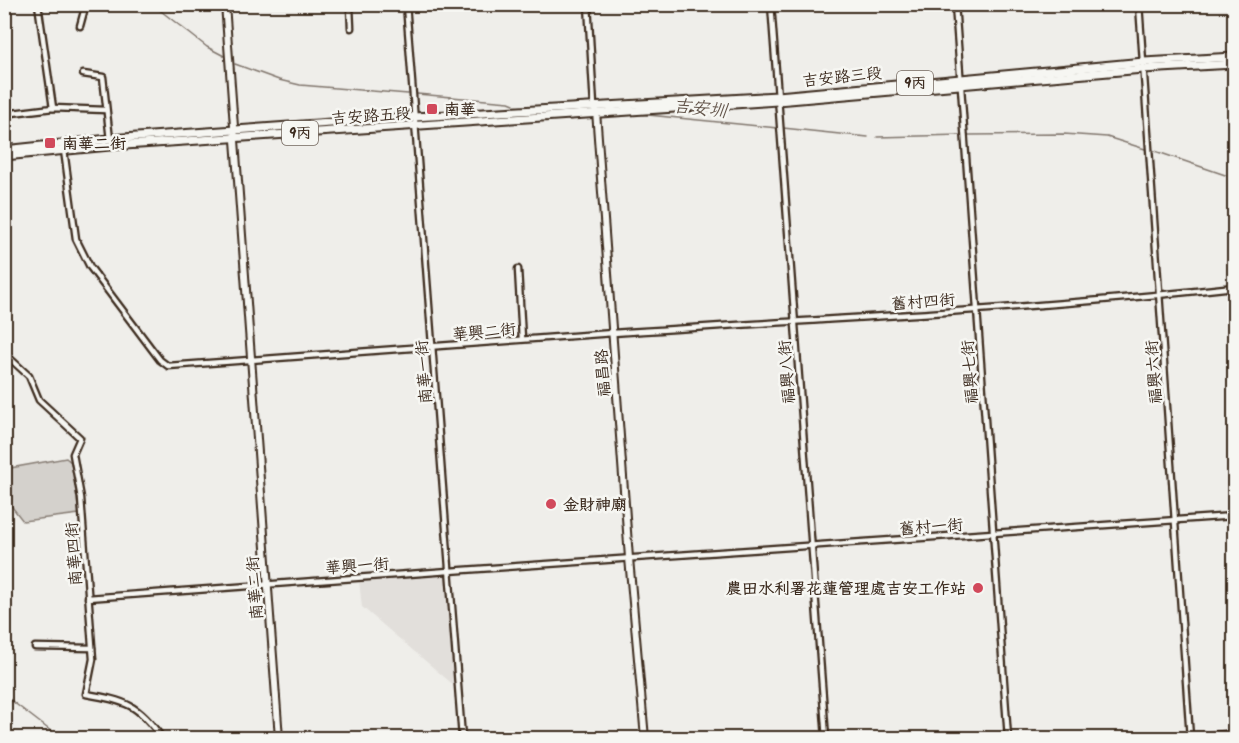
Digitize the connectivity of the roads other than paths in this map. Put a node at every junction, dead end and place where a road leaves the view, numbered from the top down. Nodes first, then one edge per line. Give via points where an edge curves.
1 (38, 4) edge
2 (86, 4) edge
3 (225, 4) edge
4 (357, 4) edge
5 (406, 4) edge
6 (588, 4) edge
7 (771, 4) edge
8 (955, 4) edge
9 (1139, 4) edge
10 (80, 26) dead end
11 (351, 28) dead end
12 (1234, 57) edge
13 (1234, 64) edge
14 (1143, 66) junction
15 (83, 74) dead end
16 (961, 83) junction
17 (778, 98) junction
18 (54, 108) junction
19 (106, 110) junction
20 (595, 110) junction
21 (4, 114) edge
22 (414, 117) junction
23 (415, 126) junction
24 (235, 135) junction
25 (110, 143) junction
26 (64, 148) junction
27 (4, 150) edge
28 (4, 156) edge
29 (518, 269) dead end
30 (1234, 287) edge
31 (1160, 295) junction
32 (976, 310) junction
33 (794, 321) junction
34 (612, 333) junction
35 (522, 339) junction
36 (433, 347) junction
37 (4, 353) edge
38 (250, 361) junction
39 (1234, 516) edge
40 (1175, 521) junction
41 (992, 534) junction
42 (811, 547) junction
43 (629, 558) junction
44 (449, 571) junction
45 (268, 585) junction
46 (88, 598) junction
47 (35, 647) dead end
48 (92, 648) junction
49 (1234, 734) edge
50 (162, 738) edge
51 (279, 738) edge
52 (462, 738) edge
53 (645, 738) edge
54 (826, 738) edge
55 (1008, 738) edge
56 (1181, 738) edge
57 (1190, 738) edge

1 - 18 street
2 - 10 street
3 - 24 street, 南華二街
4 - 11 street via 350,7
5 - 22 street, 南華一街
6 - 20 street, 福昌路
7 - 17 street, 福興八街
8 - 16 street, 福興七街
9 - 14 street, 福興六街
12 - 14 main road, 吉安路三段 / 9丙
13 - 14 main road, 吉安路三段 / 9丙
14 - 16 main road, 吉安路三段 / 9丙
14 - 31 street, 福興六街
15 - 19 street via 104,77
16 - 17 main road, 吉安路三段 / 9丙
16 - 32 street, 福興七街
17 - 20 main road, 吉安路三段 / 9丙
17 - 33 street, 福興八街
18 - 19 street
18 - 21 street
19 - 25 street
20 - 22 main road, 吉安路五段 / 9丙
20 - 23 main road, 吉安路五段 / 9丙
20 - 34 street, 福昌路
22 - 23 street, 南華一街
22 - 24 main road, 吉安路五段 / 9丙
23 - 24 main road, 吉安路五段 / 9丙
23 - 36 street, 南華一街
24 - 25 main road, 吉安路五段 / 9丙
24 - 38 street, 南華二街
25 - 26 main road, 吉安路五段 / 9丙
26 - 27 main road, 吉安路五段 / 9丙
26 - 28 main road, 吉安路五段 / 9丙
26 - 38 street, 華興二街 via 76,239 90,267 160,360 168,366
29 - 35 street
30 - 31 street, 舊村四街
31 - 32 street, 舊村四街
31 - 40 street, 福興六街
32 - 33 street, 舊村四街
32 - 41 street, 福興七街
33 - 34 street, 舊村四街
33 - 42 street, 福興八街
34 - 35 street, 華興二街
34 - 43 street, 福昌路
35 - 36 street, 華興二街
36 - 38 street, 華興二街
36 - 44 street, 南華一街
37 - 46 street, 南華四街 via 24,369 39,400 80,438 73,460 81,498
38 - 45 street, 南華二街
39 - 40 street, 舊村一街
40 - 41 street, 舊村一街
40 - 57 street, 福興六街
41 - 42 street, 舊村一街
41 - 55 street, 福興七街
42 - 43 street, 舊村一街
42 - 54 street, 福興八街
43 - 44 street, 華興一街
43 - 53 street, 福昌路
44 - 45 street, 華興一街
44 - 52 street, 南華一街
45 - 46 street, 華興一街
45 - 51 street, 南華二街
46 - 48 street, 南華四街
47 - 48 street
48 - 50 street, 南華四街 via 86,694 130,705 147,717
49 - 57 street
56 - 57 street

